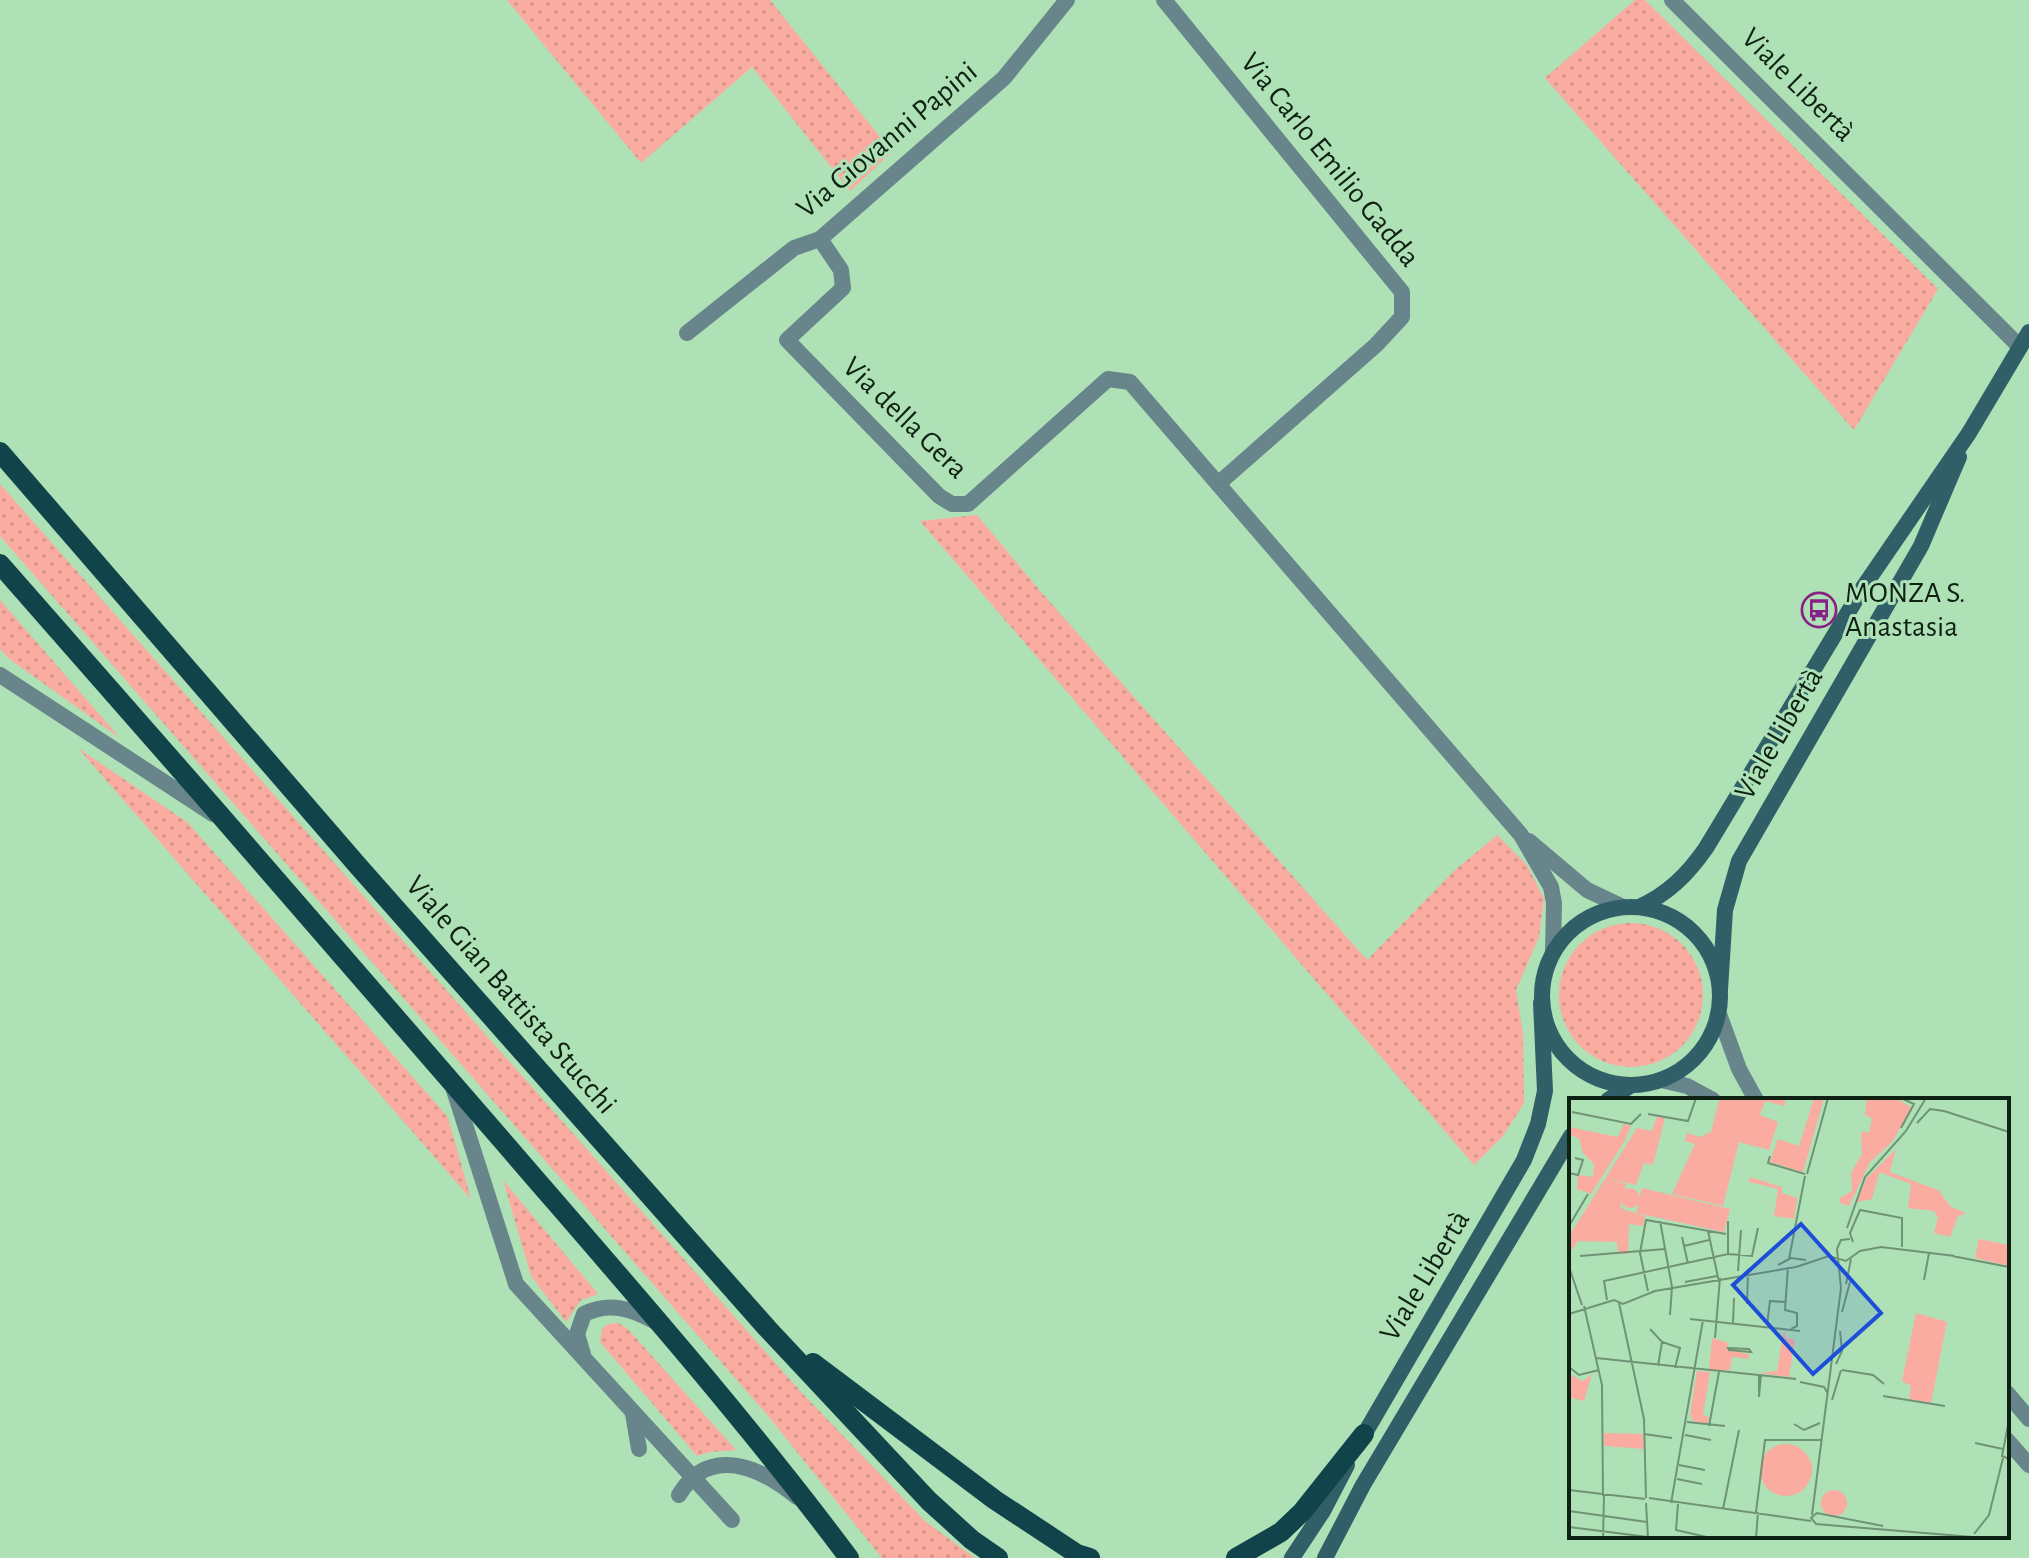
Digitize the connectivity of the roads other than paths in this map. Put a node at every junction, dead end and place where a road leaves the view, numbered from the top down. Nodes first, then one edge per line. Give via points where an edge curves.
1 (1067, 0) edge
2 (1164, 0) edge
3 (1672, 0) edge
4 (820, 239) junction
5 (2029, 332) edge
6 (687, 333) dead end
7 (2020, 347) junction
8 (1969, 433) junction
9 (0, 452) edge
10 (1218, 484) junction
11 (0, 564) edge
12 (0, 675) edge
13 (231, 826) junction
14 (1521, 835) junction
15 (1631, 907) junction
16 (1553, 952) junction
17 (1720, 990) junction
18 (1541, 1003) junction
19 (1719, 1014) junction
20 (1661, 1080) junction
21 (451, 1081) junction
22 (1630, 1086) junction
23 (1611, 1098) edge
24 (1709, 1098) edge
25 (1755, 1098) edge
26 (1569, 1139) edge
27 (661, 1325) junction
28 (767, 1328) junction
29 (585, 1359) junction
30 (2009, 1395) edge
31 (633, 1412) junction
32 (2029, 1419) edge
33 (1364, 1434) junction
34 (2009, 1442) edge
35 (639, 1449) dead end
36 (2029, 1465) edge
37 (692, 1477) junction
38 (679, 1495) dead end
39 (813, 1510) junction
40 (732, 1520) dead end
41 (849, 1558) edge
42 (998, 1558) edge
43 (1090, 1558) edge
44 (1236, 1558) edge
45 (1292, 1558) edge
46 (1325, 1558) edge

1 - 4 street, Via Giovanni Papini via 1004,78
2 - 10 street, Via Carlo Emilio Gadda via 1402,292 1402,317 1376,345
3 - 7 street, Viale Libertà
4 - 6 street, Via Giovanni Papini via 794,248
4 - 10 street, Via della Gera via 841,270 843,288 787,340 939,496 952,504 968,504 1108,379 1130,382
5 - 7 main road, Viale Libertà
7 - 8 main road, Viale Libertà
8 - 15 main road, Viale Libertà via 1864,586 1696,864 1674,886
8 - 17 main road, Viale Libertà via 1921,546 1739,861 1725,910
9 - 28 main road, Viale Gian Battista Stucchi
10 - 14 street
11 - 13 main road
12 - 13 street
13 - 21 main road
14 - 15 street via 1587,890
14 - 16 street via 1551,887
15 - 16 main road via 1582,921
15 - 17 main road via 1670,916 1694,933 1712,959
16 - 18 main road via 1543,976
17 - 19 main road
18 - 22 main road via 1551,1037 1571,1063 1597,1079
18 - 33 main road, Viale Libertà via 1545,1091 1524,1160
19 - 20 main road via 1699,1055
19 - 25 street
20 - 22 main road
20 - 24 street
21 - 27 main road
21 - 29 street via 516,1284
22 - 23 main road
26 - 46 main road, Viale Libertà
27 - 29 street via 616,1306 596,1308 584,1314 577,1334
27 - 39 main road
28 - 42 main road, Viale Gian Battista Stucchi via 929,1501
28 - 43 main road via 995,1500
29 - 31 street
30 - 32 street
31 - 35 street
31 - 37 street
33 - 44 main road via 1302,1512 1281,1532
33 - 45 main road, Viale Libertà
34 - 36 street
37 - 38 street
37 - 39 street via 711,1467 737,1464 762,1473
37 - 40 street
39 - 41 main road

